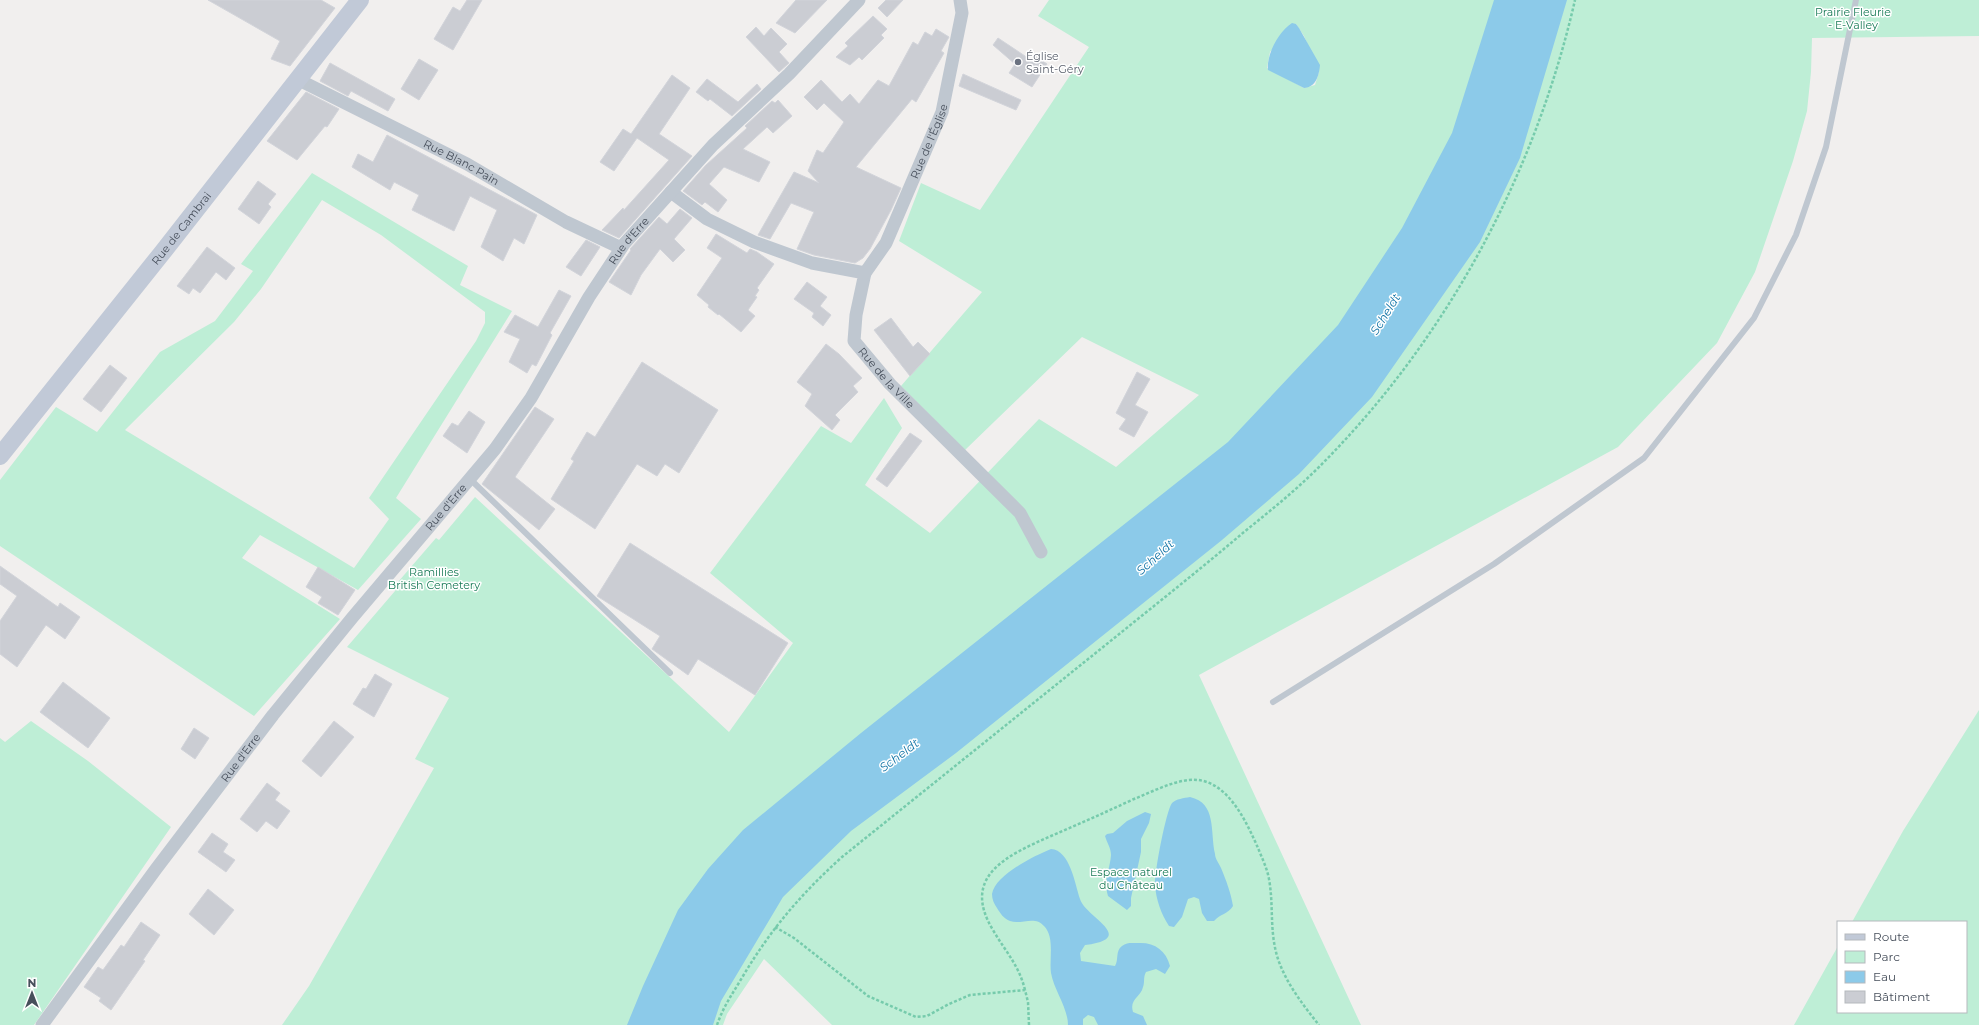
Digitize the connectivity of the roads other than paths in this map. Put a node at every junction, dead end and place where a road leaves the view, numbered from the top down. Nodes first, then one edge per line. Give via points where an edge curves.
1 (360, 0) edge
2 (859, 0) edge
3 (960, 0) edge
4 (1856, 0) edge
5 (299, 80) junction
6 (671, 192) junction
7 (621, 248) junction
8 (865, 273) junction
9 (0, 456) edge
10 (470, 479) junction
11 (1041, 552) dead end
12 (670, 673) dead end
13 (1273, 702) dead end
14 (42, 1025) edge

1 - 5 street, Rue de Cambrai
2 - 6 street, Rue d'Erre via 789,74 712,145
3 - 8 street, Rue de l'Église via 962,13 942,112 886,243
4 - 13 lane via 1826,147 1796,235 1754,318 1644,458 1494,564
5 - 7 street, Rue Blanc Pain via 467,164 566,222
5 - 9 street, Rue de Cambrai
6 - 7 street, Rue d'Erre
6 - 8 street via 707,219 754,242 812,263
7 - 10 street, Rue d'Erre via 589,297 531,398
8 - 11 street, Rue de la Ville via 856,315 854,341 890,384 1020,513
10 - 12 lane
10 - 14 street, Rue d'Erre via 273,715

